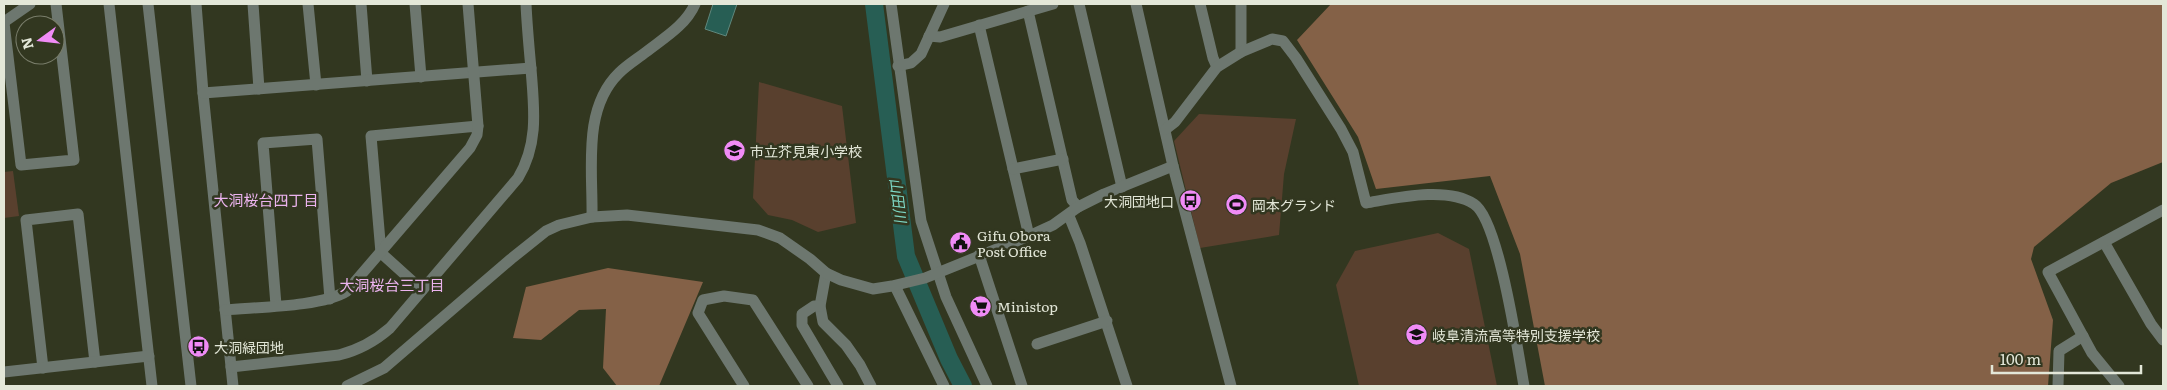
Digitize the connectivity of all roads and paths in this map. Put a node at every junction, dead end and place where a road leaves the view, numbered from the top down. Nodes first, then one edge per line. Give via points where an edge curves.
1 (30, 4) edge
2 (56, 4) edge
3 (109, 4) edge
4 (148, 4) edge
5 (196, 4) edge
6 (253, 4) edge
7 (308, 4) edge
8 (361, 4) edge
9 (415, 4) edge
10 (468, 4) edge
11 (526, 4) edge
12 (696, 4) edge
13 (891, 4) edge
14 (944, 4) edge
15 (1053, 4) edge
16 (1079, 4) edge
17 (1136, 4) edge
18 (1200, 4) edge
19 (1241, 4) edge
20 (1028, 11) junction
21 (4, 23) edge
22 (979, 25) junction
23 (929, 36) junction
24 (1241, 52) junction
25 (898, 66) junction
26 (1217, 67) junction
27 (531, 68) junction
28 (473, 73) junction
29 (421, 77) junction
30 (367, 81) junction
31 (316, 85) junction
32 (259, 89) junction
33 (203, 93) junction
34 (478, 126) junction
35 (1166, 129) junction
36 (1063, 159) junction
37 (1173, 166) junction
38 (1013, 170) junction
39 (1122, 186) junction
40 (1078, 207) junction
41 (2163, 211) edge
42 (1069, 216) junction
43 (592, 217) junction
44 (1028, 236) junction
45 (2104, 242) junction
46 (381, 253) junction
47 (979, 255) junction
48 (826, 273) junction
49 (936, 273) junction
50 (900, 285) junction
51 (422, 290) junction
52 (330, 299) junction
53 (276, 305) junction
54 (820, 306) junction
55 (225, 310) junction
56 (1107, 321) junction
57 (2083, 336) junction
58 (2163, 340) edge
59 (1037, 344) dead end
60 (149, 356) junction
61 (95, 362) junction
62 (231, 366) junction
63 (42, 368) junction
64 (4, 372) edge
65 (374, 381) edge
66 (152, 386) edge
67 (191, 386) edge
68 (233, 386) edge
69 (347, 386) edge
70 (744, 386) edge
71 (808, 386) edge
72 (838, 386) edge
73 (871, 386) edge
74 (944, 386) edge
75 (987, 386) edge
76 (1022, 386) edge
77 (1127, 386) edge
78 (1231, 386) edge
79 (1524, 386) edge
80 (2058, 386) edge
81 (2119, 386) edge

1 - 21 street
2 - 21 street via 74,160 20,165
3 - 60 street
4 - 67 street
5 - 33 street
6 - 32 street
7 - 31 street
8 - 30 street
9 - 29 street
10 - 28 street
11 - 27 street
12 - 43 street via 679,26 618,73 606,89 594,126
13 - 25 street
14 - 23 street
15 - 20 street
16 - 39 street
17 - 35 street
18 - 26 street
19 - 24 street
20 - 22 street
20 - 36 street
22 - 23 street via 940,38
22 - 38 street
23 - 25 street via 921,54 911,63
24 - 26 street
24 - 79 street via 1272,38 1283,41 1341,129 1352,152 1366,203 1442,194 1461,198 1482,211 1491,231 1502,275
25 - 49 street via 921,221
26 - 35 street via 1175,122
27 - 28 street
27 - 51 street via 535,119 527,162 518,178
28 - 29 street
28 - 34 street
29 - 30 street
30 - 31 street
31 - 32 street
32 - 33 street
33 - 55 street
34 - 46 street via 470,148
34 - 46 street via 371,136
35 - 37 street
36 - 38 street
36 - 40 street via 1072,200
37 - 39 street
37 - 78 street
38 - 44 street
39 - 40 street
40 - 42 street
41 - 45 street
42 - 44 street
42 - 56 street
43 - 48 street via 627,214 758,230 780,238
43 - 65 street via 546,231
44 - 47 street
45 - 57 street via 2048,272
45 - 58 street
46 - 51 street
46 - 52 street via 347,291
47 - 49 street
47 - 76 street
48 - 50 street via 873,288
48 - 54 street
49 - 50 street
49 - 75 street
50 - 74 street
51 - 62 street via 390,328 375,341 356,350 339,355
52 - 53 street
52 - 53 street via 317,139 263,143
53 - 55 street
54 - 72 street via 802,314 802,325
54 - 73 street via 823,322 846,345
55 - 62 street
56 - 59 street
56 - 77 street
57 - 80 street via 2058,351
57 - 81 street via 2092,353
60 - 61 street
60 - 66 street
61 - 63 street
61 - 63 street via 78,214 26,220
62 - 68 street
63 - 64 street
65 - 69 street
70 - 71 street via 698,314 703,300 724,296 753,300

